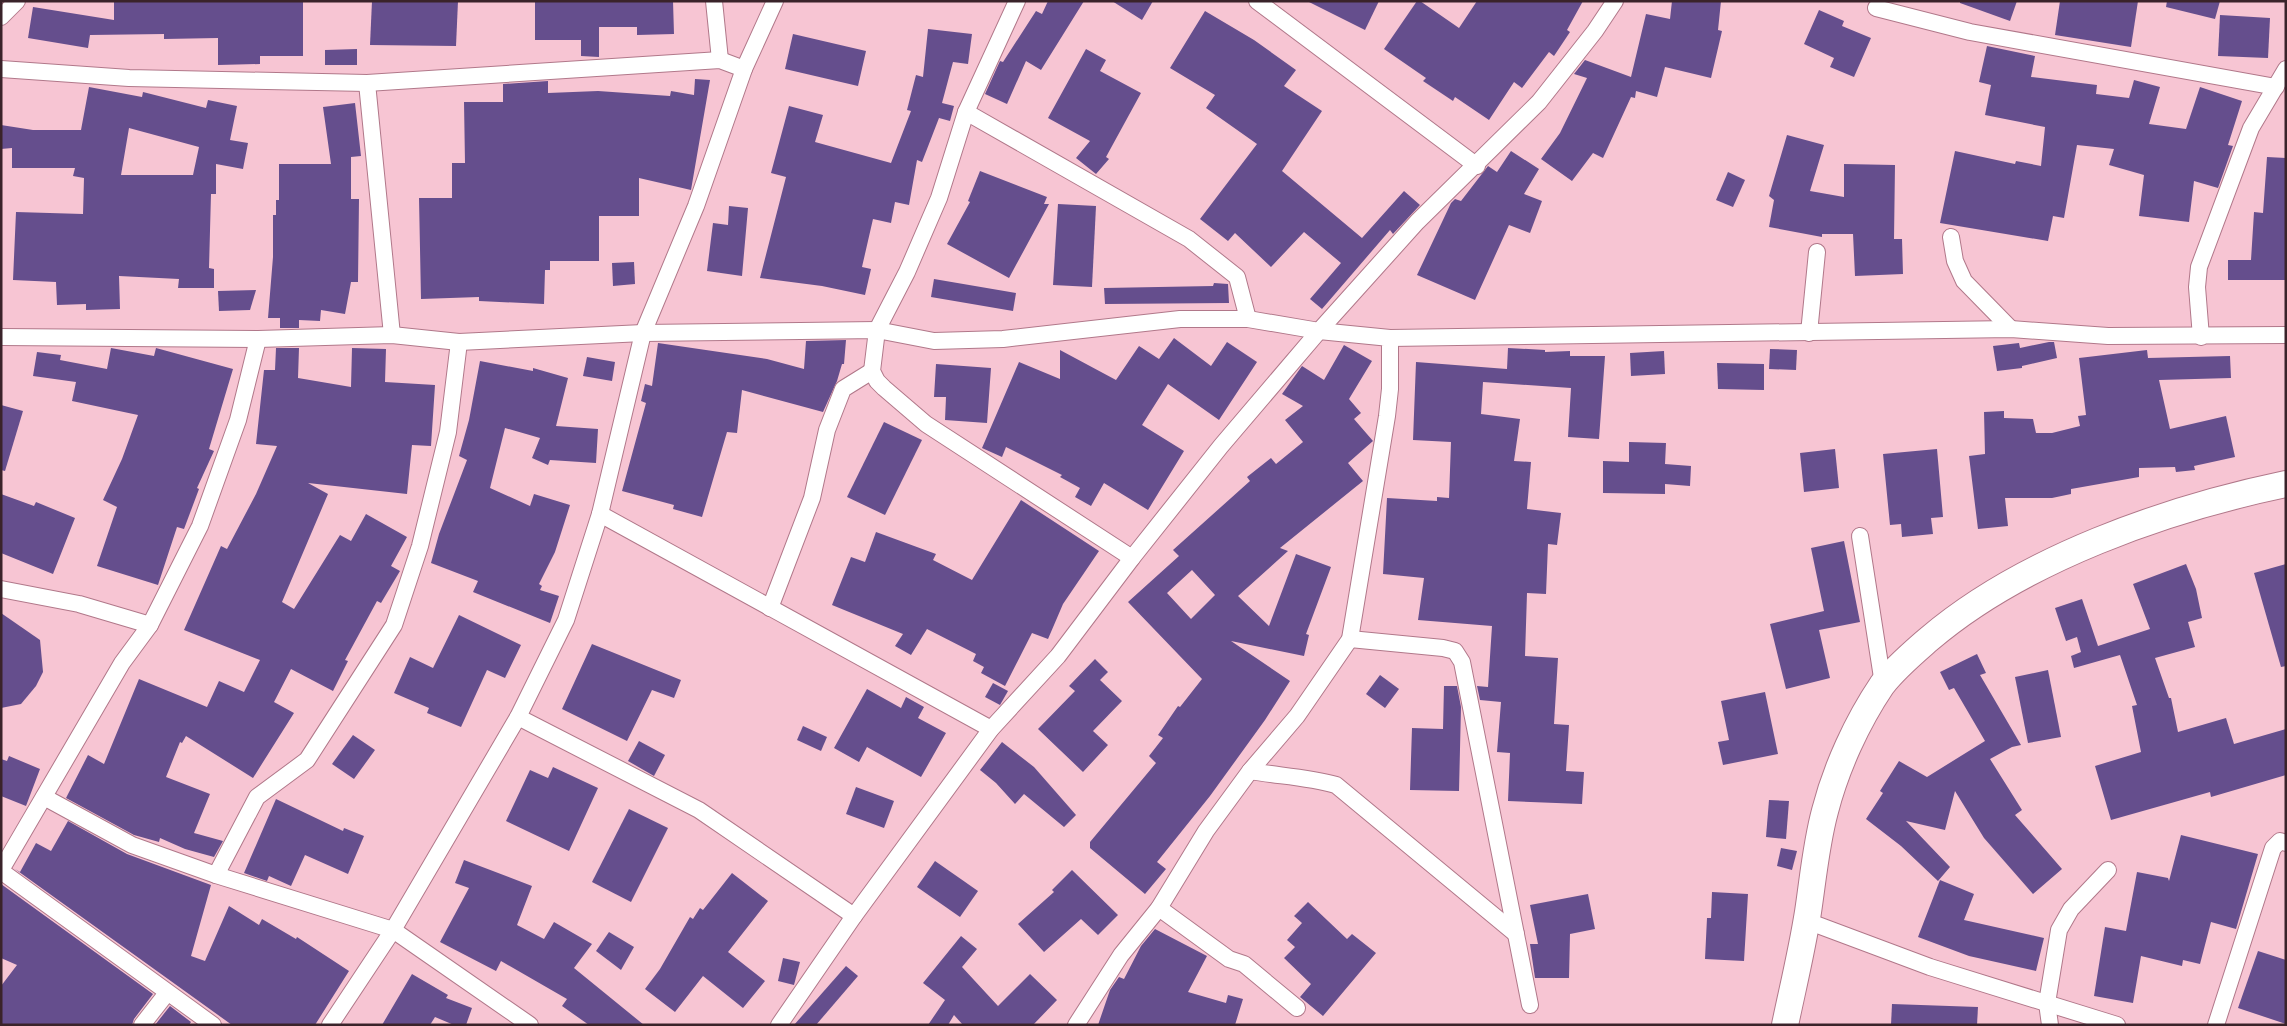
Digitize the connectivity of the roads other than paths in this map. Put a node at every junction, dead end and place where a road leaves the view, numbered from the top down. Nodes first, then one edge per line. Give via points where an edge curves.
1 (17, 1) edge
2 (714, 1) edge
3 (775, 1) edge
4 (1018, 1) edge
5 (1257, 1) edge
6 (1615, 1) edge
7 (1876, 8) dead end
8 (1, 17) edge
9 (720, 60) junction
10 (1, 69) edge
11 (744, 69) junction
12 (2286, 69) edge
13 (367, 83) junction
14 (2276, 87) junction
15 (966, 112) junction
16 (1477, 166) junction
17 (1951, 237) dead end
18 (1817, 252) dead end
19 (1248, 319) junction
20 (2011, 329) junction
21 (877, 330) junction
22 (1319, 331) junction
23 (643, 333) junction
24 (1809, 333) junction
25 (392, 335) junction
26 (2286, 335) edge
27 (1, 337) edge
28 (2201, 337) junction
29 (1390, 338) junction
30 (258, 339) junction
31 (459, 342) junction
32 (872, 371) junction
33 (2286, 484) edge
34 (600, 514) junction
35 (1860, 536) dead end
36 (1132, 558) junction
37 (1, 589) edge
38 (770, 608) junction
39 (150, 625) junction
40 (1350, 639) junction
41 (1883, 684) junction
42 (518, 717) junction
43 (991, 729) junction
44 (1250, 771) junction
45 (44, 797) junction
46 (2286, 843) edge
47 (1, 870) edge
48 (2108, 870) dead end
49 (216, 875) junction
50 (1159, 908) junction
51 (854, 916) junction
52 (1807, 921) junction
53 (393, 930) junction
54 (1516, 934) junction
55 (167, 993) junction
56 (2047, 1003) junction
57 (1530, 1005) dead end
58 (1297, 1008) dead end
59 (142, 1025) edge
60 (213, 1025) edge
61 (330, 1025) edge
62 (530, 1025) edge
63 (779, 1025) edge
64 (1076, 1025) edge
65 (1785, 1025) edge
66 (2050, 1025) edge
67 (2117, 1025) edge
68 (2216, 1025) edge

1 - 8 street
2 - 9 street
3 - 11 street
4 - 15 street
5 - 16 street
6 - 16 street via 1539,102
7 - 14 street via 1970,32
9 - 11 street
9 - 13 street
10 - 13 street via 129,78
11 - 23 street via 696,206
12 - 14 street
13 - 25 street
14 - 28 street via 2251,128 2199,267 2197,287
15 - 19 street via 1189,239 1237,277
15 - 21 street via 939,198
16 - 22 street via 1417,222
17 - 20 street via 1955,261 1964,281
18 - 24 street
19 - 21 street via 1180,320 984,340 934,341
19 - 22 street
20 - 24 street
20 - 28 street via 2108,336
21 - 23 street
21 - 32 street
22 - 29 street
22 - 36 street via 1221,446
23 - 31 street
23 - 34 street
24 - 29 street
25 - 30 street
25 - 31 street
26 - 28 street
27 - 30 street
29 - 40 street via 1387,416
30 - 39 street via 238,420 200,526
31 - 49 street via 448,432 420,546 394,625 307,760 258,797
32 - 36 street via 884,388 926,424
32 - 38 street via 843,389 827,430 812,498
33 - 41 main road via 2156,519 2067,555 1994,591 1940,630
34 - 38 street
34 - 42 street via 566,620
35 - 41 street
36 - 43 street via 1058,656
37 - 39 street via 79,604
38 - 43 street
39 - 45 street via 122,663
40 - 44 street via 1297,716
40 - 54 street via 1442,648 1455,651 1462,662
41 - 52 main road via 1855,732 1824,812
42 - 51 street via 699,810
42 - 53 street
43 - 51 street
44 - 50 street via 1206,831
44 - 54 street via 1316,779 1336,786
45 - 47 street
45 - 49 street via 132,845
46 - 68 street via 2280,841 2273,848
47 - 55 street
48 - 56 street via 2059,930
49 - 53 street
50 - 58 street via 1229,959 1244,964
50 - 64 street via 1121,954
51 - 63 street
52 - 56 street via 1930,967
52 - 65 main road
53 - 61 street
53 - 62 street
54 - 57 street
55 - 59 street
55 - 60 street
56 - 66 street
56 - 67 street

